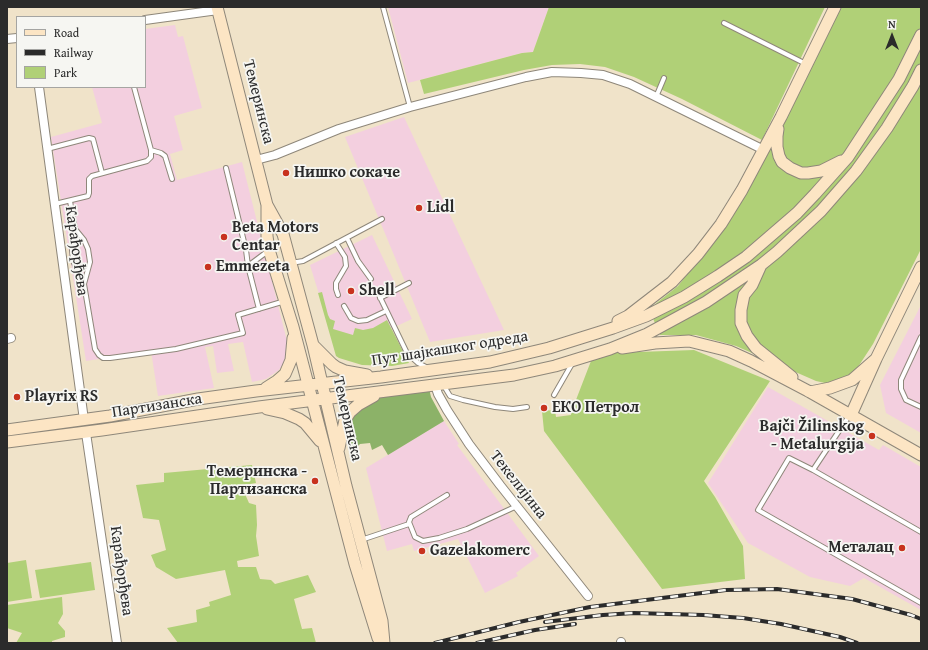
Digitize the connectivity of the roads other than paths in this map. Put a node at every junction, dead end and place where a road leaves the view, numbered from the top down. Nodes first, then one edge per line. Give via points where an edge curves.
1 (383, 7) edge
2 (836, 7) edge
3 (218, 9) edge
4 (146, 20) edge
5 (724, 23) dead end
6 (921, 35) edge
7 (807, 65) junction
8 (921, 70) edge
9 (664, 78) dead end
10 (39, 88) edge
11 (134, 88) edge
12 (656, 97) junction
13 (410, 107) junction
14 (781, 118) junction
15 (47, 149) junction
16 (151, 150) junction
17 (764, 150) junction
18 (778, 156) junction
19 (848, 156) junction
20 (256, 160) junction
21 (226, 168) dead end
22 (102, 173) junction
23 (172, 179) dead end
24 (70, 201) junction
25 (55, 204) junction
26 (268, 205) junction
27 (382, 220) dead end
28 (75, 229) junction
29 (347, 238) junction
30 (336, 243) junction
31 (270, 250) junction
32 (291, 264) junction
33 (761, 265) junction
34 (248, 266) junction
35 (921, 267) edge
36 (371, 279) dead end
37 (84, 284) junction
38 (409, 284) dead end
39 (377, 291) dead end
40 (338, 295) dead end
41 (380, 298) junction
42 (285, 301) junction
43 (344, 306) dead end
44 (259, 309) junction
45 (386, 311) junction
46 (293, 327) junction
47 (595, 334) junction
48 (921, 338) edge
49 (313, 345) junction
50 (610, 349) junction
51 (876, 359) junction
52 (574, 360) junction
53 (432, 370) junction
54 (381, 377) junction
55 (322, 384) junction
56 (309, 385) junction
57 (439, 385) junction
58 (263, 390) junction
59 (382, 392) junction
60 (810, 392) junction
61 (554, 394) dead end
62 (325, 399) junction
63 (311, 400) junction
64 (259, 407) junction
65 (527, 408) dead end
66 (921, 408) edge
67 (851, 414) junction
68 (84, 420) junction
69 (7, 430) edge
70 (86, 432) junction
71 (7, 442) edge
72 (324, 446) junction
73 (338, 452) junction
74 (921, 455) edge
75 (813, 470) junction
76 (447, 495) dead end
77 (517, 506) junction
78 (409, 524) junction
79 (921, 532) edge
80 (361, 540) junction
81 (588, 596) dead end
82 (921, 603) edge
83 (117, 643) edge
84 (381, 643) edge
85 (384, 643) edge

1 - 13 lane
2 - 7 main road
3 - 4 street
3 - 20 main road, Темеринска
5 - 7 lane
6 - 19 main road, Пут шајкашког одреда via 899,79
7 - 14 main road
8 - 33 main road, Пут шајкашког одреда via 887,128 856,171 805,227
9 - 12 lane
10 - 15 street, Карађорђева
11 - 16 lane
12 - 13 street via 630,84 603,75 552,72
12 - 17 street
13 - 20 street via 339,129
14 - 17 main road
14 - 18 main road via 776,147
15 - 22 lane via 93,139
15 - 25 street, Карађорђева
16 - 22 lane via 151,157 147,161
16 - 23 lane via 165,156
17 - 18 main road
17 - 47 main road via 721,224 698,254 672,282 628,316
18 - 19 main road via 790,168 808,173 828,168
19 - 47 main road, Пут шајкашког одреда via 797,213 740,261 663,308
20 - 26 main road, Темеринска
21 - 34 lane
22 - 24 lane via 88,179 88,196
24 - 25 lane
24 - 28 lane
25 - 68 street, Карађорђева
26 - 31 main road, Темеринска via 266,236
26 - 32 main road, Темеринска via 283,234
27 - 29 lane
28 - 37 lane via 73,261
28 - 37 lane via 88,249 90,262
29 - 30 lane
29 - 36 lane via 358,261
30 - 32 lane via 303,261
30 - 40 lane via 345,257 346,266 336,283
31 - 34 lane
31 - 42 main road, Темеринска
32 - 49 main road, Темеринска
33 - 50 main road, Пут шајкашког одреда via 706,302 647,334
33 - 60 main road via 744,295 740,310 741,323 756,348
34 - 44 lane
35 - 51 main road
37 - 44 lane via 95,349 103,358 176,349 243,333 238,315
38 - 41 lane
39 - 41 lane
41 - 45 lane
42 - 44 lane
42 - 46 main road, Темеринска
43 - 45 lane via 351,318 358,321 367,320
45 - 53 lane via 407,353 418,363
46 - 56 main road, Темеринска
46 - 58 main road via 291,360 285,374
47 - 53 main road, Пут шајкашког одреда via 520,356
48 - 66 lane via 901,380 901,389 906,400
49 - 54 main road via 336,367
49 - 55 main road, Темеринска
50 - 52 main road, Пут шајкашког одреда
50 - 60 main road via 671,342 707,345 752,361
51 - 60 main road via 852,380
51 - 67 main road
52 - 57 main road, Пут шајкашког одреда via 514,375
52 - 61 lane
53 - 54 main road, Пут шајкашког одреда
54 - 55 main road, Пут шајкашког одреда
55 - 56 main road, Пут шајкашког одреда
55 - 62 main road, Темеринска
56 - 58 main road, Партизанска
56 - 63 main road, Темеринска
57 - 59 main road, Пут шајкашког одреда
57 - 65 lane via 450,396 463,400 495,407
57 - 77 street, Текелијина via 438,394 457,427
58 - 68 main road, Партизанска
59 - 62 main road, Пут шајкашког одреда
59 - 73 main road via 370,397 350,412
60 - 67 main road
62 - 63 main road, Пут шајкашког одреда
62 - 73 main road, Темеринска
63 - 64 main road, Партизанска
63 - 72 main road, Темеринска
64 - 70 main road, Партизанска
64 - 72 main road via 299,419
67 - 74 main road
67 - 75 lane
68 - 69 main road, Партизанска
70 - 71 main road, Партизанска
70 - 83 street, Карађорђева
72 - 84 main road, Темеринска via 355,564
73 - 80 main road, Темеринска
75 - 79 lane
75 - 82 lane via 789,458 758,510
76 - 78 lane via 411,517
77 - 78 lane via 467,529 430,540 423,541 415,537
77 - 81 street, Текелијина
78 - 80 lane
80 - 85 main road, Темеринска via 382,620

